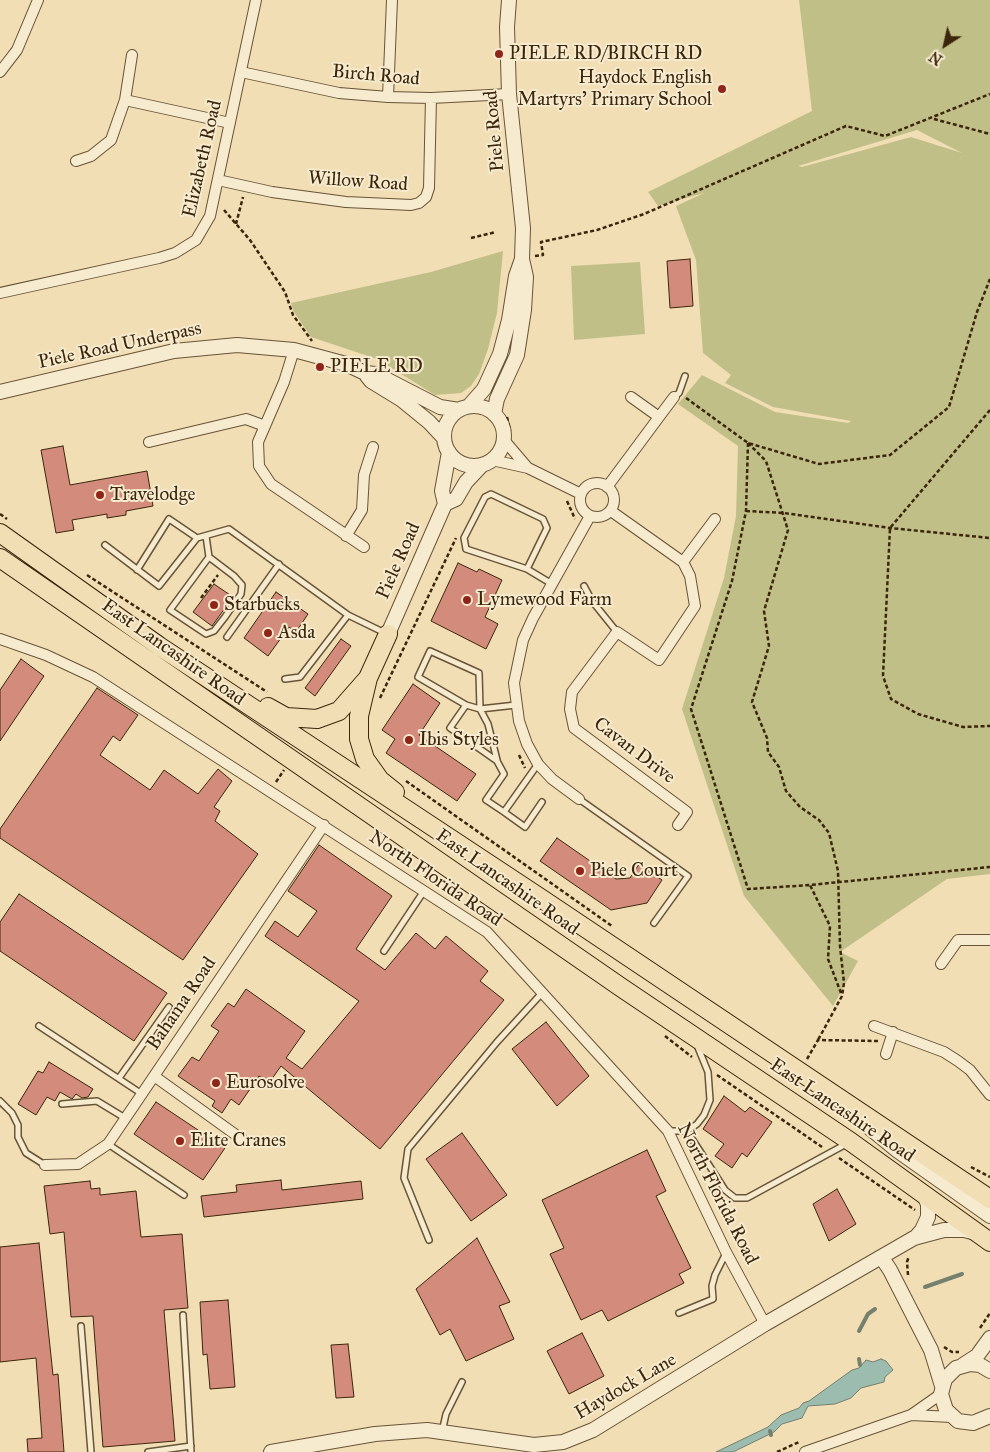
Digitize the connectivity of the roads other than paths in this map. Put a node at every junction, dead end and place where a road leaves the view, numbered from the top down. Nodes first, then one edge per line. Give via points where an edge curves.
1 (38, 0) edge
2 (256, 0) edge
3 (392, 0) edge
4 (509, 0) edge
5 (132, 56) dead end
6 (2, 67) edge
7 (241, 72) junction
8 (509, 94) junction
9 (388, 97) junction
10 (432, 98) junction
11 (125, 100) junction
12 (230, 123) junction
13 (76, 161) dead end
14 (218, 180) junction
15 (522, 259) junction
16 (0, 293) edge
17 (294, 350) junction
18 (365, 372) junction
19 (685, 376) dead end
20 (0, 392) edge
21 (676, 395) joint
22 (631, 397) dead end
23 (464, 408) junction
24 (500, 412) junction
25 (659, 417) junction
26 (265, 426) junction
27 (444, 438) junction
28 (508, 439) junction
29 (149, 442) dead end
30 (373, 447) dead end
31 (449, 452) junction
32 (487, 462) junction
33 (528, 468) junction
34 (607, 487) junction
35 (581, 494) junction
36 (445, 504) junction
37 (610, 511) junction
38 (590, 516) junction
39 (715, 519) dead end
40 (0, 533) edge
41 (206, 536) junction
42 (346, 536) junction
43 (197, 538) junction
44 (105, 545) dead end
45 (364, 547) dead end
46 (209, 557) junction
47 (0, 558) edge
48 (683, 562) junction
49 (279, 564) junction
50 (527, 569) junction
51 (136, 570) junction
52 (552, 584) junction
53 (584, 586) dead end
54 (348, 615) junction
55 (617, 632) junction
56 (388, 634) junction
57 (227, 637) dead end
58 (0, 639) edge
59 (159, 646) junction
60 (368, 678) junction
61 (285, 679) dead end
62 (466, 705) junction
63 (516, 705) junction
64 (480, 709) junction
65 (497, 761) junction
66 (538, 764) junction
67 (579, 800) joint
68 (542, 802) dead end
69 (504, 812) junction
70 (324, 825) junction
71 (678, 825) dead end
72 (436, 829) junction
73 (424, 891) junction
74 (654, 923) dead end
75 (990, 940) edge
76 (384, 951) dead end
77 (941, 964) dead end
78 (542, 993) junction
79 (169, 1007) dead end
80 (38, 1026) dead end
81 (874, 1026) dead end
82 (693, 1036) junction
83 (892, 1036) junction
84 (886, 1054) dead end
85 (799, 1061) junction
86 (154, 1076) junction
87 (119, 1078) junction
88 (142, 1094) junction
89 (990, 1095) edge
90 (0, 1101) edge
91 (62, 1104) dead end
92 (126, 1118) junction
93 (668, 1131) junction
94 (687, 1131) junction
95 (243, 1140) dead end
96 (851, 1142) junction
97 (108, 1144) junction
98 (45, 1165) joint
99 (924, 1192) junction
100 (184, 1195) dead end
101 (990, 1199) edge
102 (990, 1216) edge
103 (914, 1238) junction
104 (984, 1238) edge
105 (429, 1240) dead end
106 (726, 1252) junction
107 (882, 1258) junction
108 (679, 1313) dead end
109 (183, 1315) dead end
110 (765, 1324) junction
111 (81, 1326) dead end
112 (990, 1338) edge
113 (935, 1346) junction
114 (959, 1366) junction
115 (990, 1372) edge
116 (462, 1382) dead end
117 (941, 1390) junction
118 (911, 1416) junction
119 (952, 1417) junction
120 (989, 1417) edge
121 (442, 1432) junction
122 (191, 1449) edge
123 (302, 1449) edge
124 (92, 1452) edge
125 (148, 1452) edge
126 (271, 1452) edge
127 (804, 1452) edge

1 - 6 street via 17,50
2 - 7 street, Elizabeth Road
3 - 9 street
4 - 8 street, Piele Road
5 - 11 street
7 - 9 street, Birch Road via 339,93
7 - 12 street, Elizabeth Road
8 - 10 street, Birch Road
8 - 15 street, Piele Road via 523,228
9 - 10 street, Birch Road
10 - 14 street, Willow Road via 429,188 420,203 346,202
11 - 12 street
11 - 13 street via 111,140 91,156
12 - 14 street, Elizabeth Road
14 - 16 street, Elizabeth Road via 204,229 196,240 175,253
15 - 23 street, Piele Road via 500,354 484,389
15 - 24 street, Piele Road via 526,277 524,310 517,355 497,399
17 - 18 street, Piele Road Underpass
17 - 20 street, Piele Road Underpass via 237,345 174,351
17 - 26 street
18 - 23 street, Piele Road Underpass via 376,374 440,407
18 - 27 street, Piele Road Underpass via 371,381 402,400
19 - 21 lane
21 - 25 street
22 - 25 street
23 - 24 street via 480,406
23 - 27 street via 447,422
24 - 28 street
25 - 34 street
26 - 29 street via 246,419
26 - 42 street via 258,442 259,466 272,484
27 - 31 street
28 - 32 street
28 - 33 street
30 - 42 street via 364,475 362,510
31 - 32 street via 462,463
31 - 36 street, Piele Road via 442,491
32 - 33 street
32 - 36 street, Piele Road via 466,482 456,499
33 - 35 street
34 - 35 street via 592,484
34 - 37 street via 614,498
35 - 38 street via 581,505
36 - 56 street, Piele Road
37 - 38 street via 603,516
37 - 48 street
38 - 52 street
39 - 48 street
40 - 59 highway, East Lancashire Road
41 - 43 lane
41 - 46 lane
41 - 49 lane via 229,529
42 - 45 street
43 - 51 lane via 159,586
43 - 51 lane via 169,519
44 - 51 lane
46 - 46 lane via 170,610 206,634 214,631 241,594 242,585
47 - 82 highway, East Lancashire Road
48 - 55 street via 690,576 695,606 659,660
49 - 54 lane
49 - 57 lane
50 - 50 lane via 466,549 464,538 485,497 492,494 543,518 547,528
50 - 52 lane
52 - 63 street via 523,640 514,684
53 - 55 lane
54 - 56 lane
54 - 61 lane via 300,677
55 - 71 street, Cavan Drive via 572,692 570,709 574,728 687,812
56 - 60 highway
58 - 70 street, North Florida Road via 46,655 93,677
59 - 60 highway via 286,717 317,718 339,711
59 - 72 highway, East Lancashire Road
60 - 72 highway via 359,716 359,739 365,759 380,780
62 - 64 lane
62 - 64 lane via 418,677 430,652 479,673
62 - 65 lane via 450,728
63 - 64 lane
63 - 66 street via 527,744
64 - 65 lane via 488,724
65 - 69 lane via 504,774 486,800
66 - 67 street
66 - 69 lane
67 - 74 lane via 688,876
68 - 69 lane via 525,827
70 - 73 street, North Florida Road
70 - 86 street, Bahama Road
72 - 85 highway, East Lancashire Road
73 - 76 lane
73 - 78 street, North Florida Road via 487,932
75 - 77 street via 958,940
78 - 93 street, North Florida Road
78 - 105 lane via 408,1149 404,1178
79 - 87 lane
80 - 87 lane
81 - 83 street
82 - 94 lane via 708,1072 710,1100 704,1115
82 - 96 highway, East Lancashire Road
83 - 84 street
83 - 89 street via 944,1052 958,1060
85 - 101 highway, East Lancashire Road
85 - 102 street via 898,1151
86 - 88 street, Bahama Road
86 - 95 street
87 - 88 lane
88 - 92 street, Bahama Road
90 - 98 lane via 18,1125 18,1137 26,1153
91 - 92 lane via 97,1101
92 - 97 street, Bahama Road
93 - 94 lane
93 - 106 street, North Florida Road
94 - 96 lane via 725,1190 736,1198 748,1198
96 - 99 highway, East Lancashire Road
97 - 98 street, Bahama Road via 78,1164
97 - 100 lane
99 - 103 street, Haydock Lane via 928,1217
99 - 104 highway, East Lancashire Road
103 - 104 street, Haydock Lane via 944,1230 964,1230
103 - 107 street, Haydock Lane
106 - 108 lane via 714,1276 713,1298
106 - 110 street, North Florida Road
107 - 110 street, Haydock Lane
107 - 113 street
109 - 122 lane
110 - 121 street, Haydock Lane via 593,1430 563,1442 534,1444
111 - 124 lane
112 - 114 street via 977,1356
113 - 114 street
113 - 117 street
114 - 115 street via 980,1365
114 - 117 street via 950,1372
116 - 121 lane via 446,1414
117 - 118 street
117 - 119 street via 946,1410
118 - 119 street
118 - 127 street
119 - 120 street via 973,1423
121 - 123 street, Haydock Lane via 375,1434
122 - 125 lane
123 - 126 street, Haydock Lane

